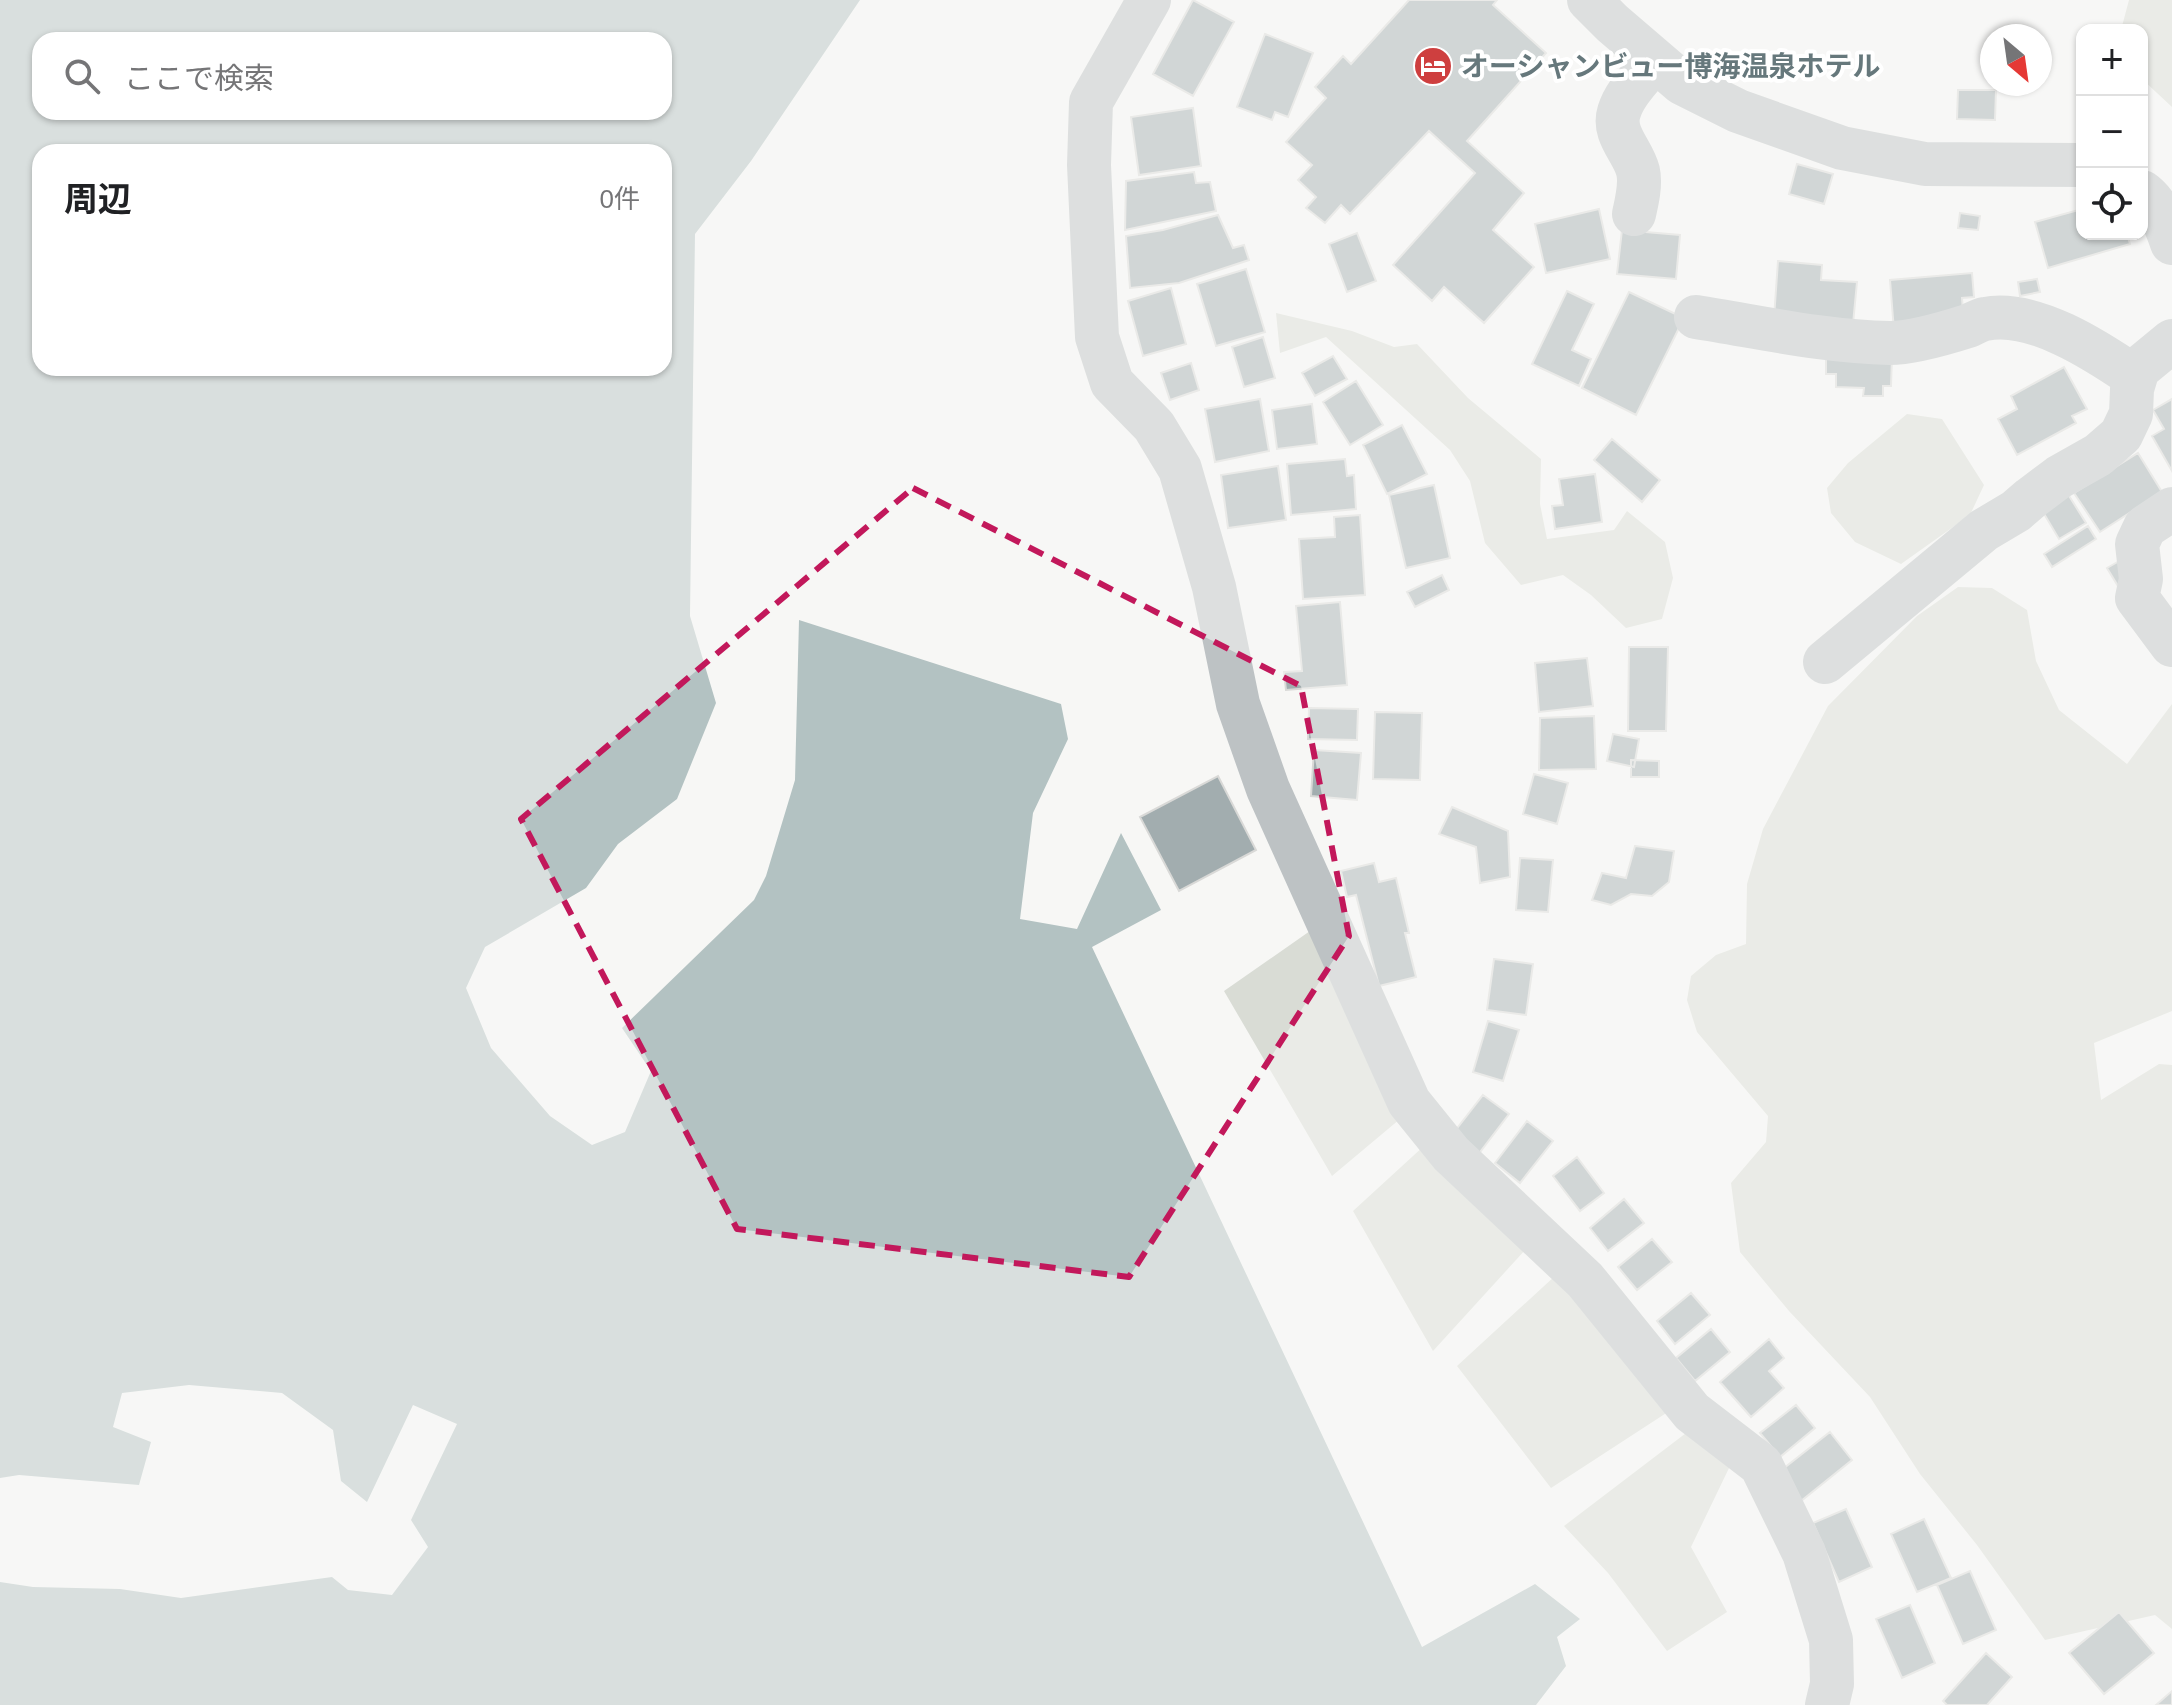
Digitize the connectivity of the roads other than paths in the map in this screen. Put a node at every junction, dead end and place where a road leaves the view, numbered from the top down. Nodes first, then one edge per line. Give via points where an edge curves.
1 (1149, 0) edge
2 (1589, 0) edge
3 (1655, 60) junction
4 (2076, 165) edge
5 (2148, 196) edge
6 (1634, 214) dead end
7 (2172, 243) edge
8 (1696, 317) dead end
9 (2172, 341) edge
10 (2135, 377) junction
11 (2172, 509) edge
12 (2172, 645) edge
13 (1825, 662) dead end
14 (1827, 1705) edge

1 - 14 street via 1091,102 1097,337 1112,383 1154,426 1180,469 1214,587 1238,704 1268,789 1409,1102 1451,1154 1585,1280 1692,1412 1761,1465 1804,1553 1831,1640
2 - 3 street
3 - 4 street via 1682,83 1738,111 1842,148 1925,164
3 - 6 street via 1618,114 1618,127 1638,170
5 - 7 street
8 - 10 street via 1848,341 1895,343 1986,319 2019,319 2097,351
9 - 10 street
10 - 13 street via 2131,414 2121,435 1984,530
11 - 12 street via 2145,527 2137,544 2137,598

